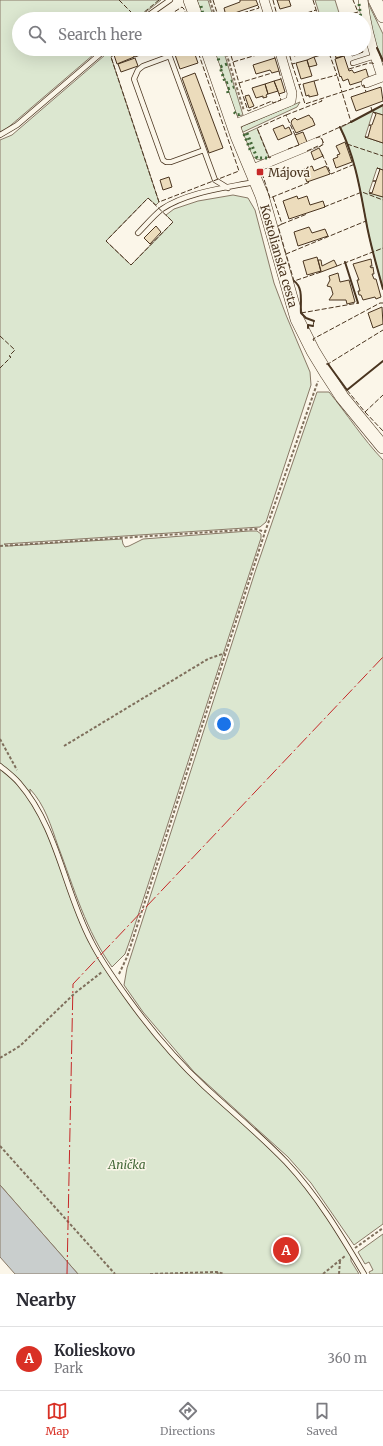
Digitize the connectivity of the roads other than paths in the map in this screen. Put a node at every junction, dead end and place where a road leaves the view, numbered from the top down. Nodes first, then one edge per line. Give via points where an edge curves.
1 (170, 0) edge
2 (190, 0) edge
3 (264, 0) edge
4 (363, 0) edge
5 (375, 0) edge
6 (153, 12) edge
7 (194, 12) edge
8 (268, 12) edge
9 (365, 12) edge
10 (383, 16) edge
11 (371, 40) edge
12 (98, 56) edge
13 (170, 56) joint
14 (209, 56) edge
15 (281, 56) edge
16 (375, 56) junction
17 (353, 63) dead end
18 (366, 83) dead end
19 (233, 125) junction
20 (0, 137) edge
21 (318, 142) dead end
22 (204, 150) junction
23 (253, 176) junction
24 (228, 188) junction
25 (138, 233) dead end
26 (383, 447) edge
27 (0, 766) edge
28 (364, 1274) edge

1 - 6 lane
2 - 7 street
3 - 8 street
4 - 9 street
5 - 10 street
11 - 16 street
12 - 20 lane via 30,115
13 - 22 lane
13 - 22 lane via 143,66 134,79 163,160 171,162
14 - 19 street, Kostolianska cesta
15 - 19 street via 292,93 291,101
16 - 17 lane
16 - 18 street via 382,77
19 - 23 street, Kostolianska cesta
21 - 23 street
22 - 24 lane via 215,180
23 - 24 lane
23 - 26 street, Kostolianska cesta via 266,209 297,319 313,351 342,397
24 - 25 lane via 181,200 155,215
27 - 28 lane via 16,780 30,798 48,829 85,929 97,954 116,982 147,1025 176,1058 265,1140 303,1181

